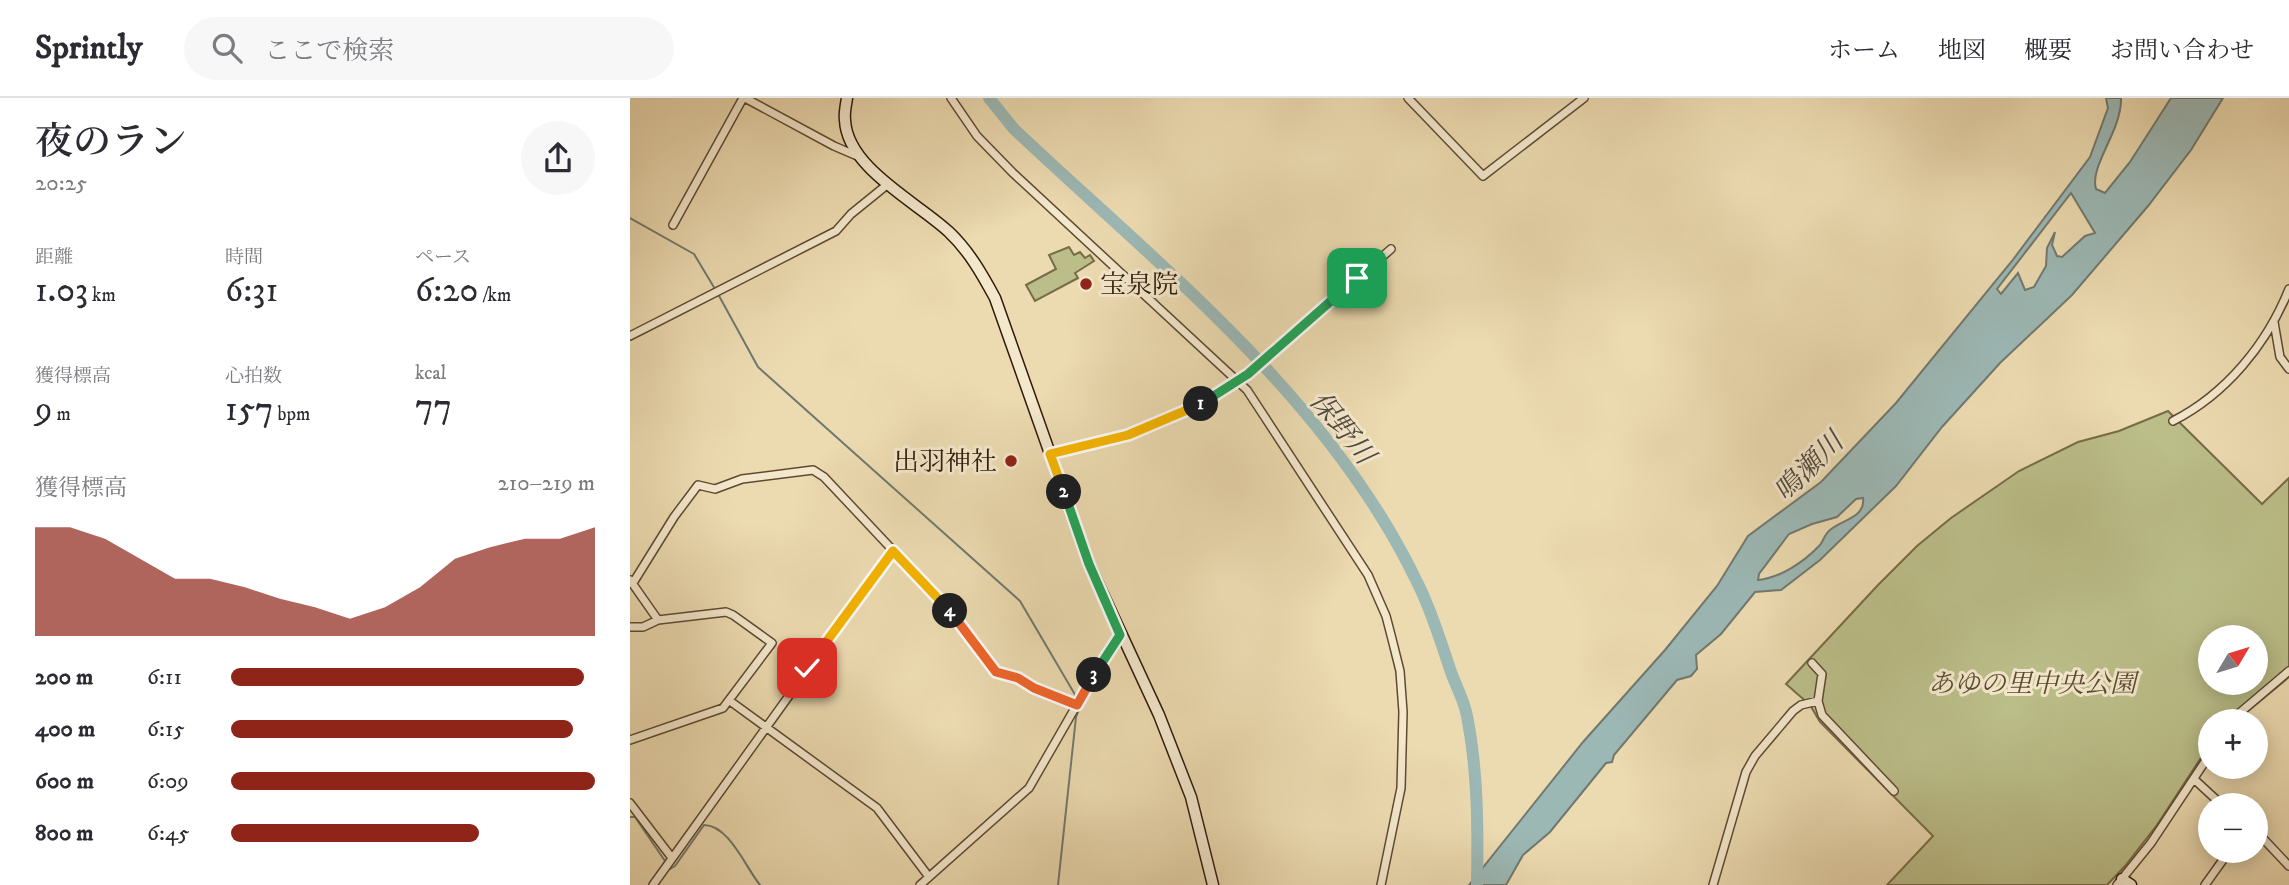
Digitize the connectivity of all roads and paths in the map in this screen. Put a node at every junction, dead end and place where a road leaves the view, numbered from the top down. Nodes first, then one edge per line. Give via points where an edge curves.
1 (744, 98) edge
2 (847, 98) edge
3 (951, 98) edge
4 (1408, 98) edge
5 (1584, 98) edge
6 (862, 158) junction
7 (888, 184) junction
8 (673, 225) dead end
9 (1391, 249) dead end
10 (2289, 289) edge
11 (2274, 321) junction
12 (630, 336) edge
13 (2289, 369) edge
14 (1237, 381) junction
15 (2173, 421) dead end
16 (1050, 454) junction
17 (893, 551) junction
18 (631, 582) edge
19 (658, 620) junction
20 (630, 627) edge
21 (1120, 635) junction
22 (1812, 663) dead end
23 (2289, 671) edge
24 (730, 701) junction
25 (1818, 701) junction
26 (1078, 703) junction
27 (2244, 709) edge
28 (764, 727) junction
29 (630, 740) edge
30 (2198, 775) edge
31 (2195, 780) junction
32 (1894, 791) dead end
33 (2209, 793) edge
34 (630, 803) edge
35 (2268, 844) edge
36 (671, 860) junction
37 (2221, 863) edge
38 (2289, 866) edge
39 (929, 877) junction
40 (2123, 883) edge
41 (653, 885) edge
42 (920, 885) edge
43 (1213, 885) edge
44 (1381, 885) edge
45 (1713, 885) edge
46 (2205, 885) edge

1 - 6 street
1 - 8 street
2 - 6 street via 844,121
3 - 14 street via 1005,166
4 - 5 street via 1483,176
6 - 7 street
7 - 12 street via 836,231
7 - 16 street via 949,232 975,261 995,298
9 - 14 street
10 - 11 street
11 - 13 street via 2280,357
11 - 15 street via 2239,369 2204,402
14 - 16 street via 1195,408 1128,435
14 - 44 street via 1350,545 1386,616 1400,671 1403,712 1401,788
16 - 21 street
17 - 18 street via 813,470 734,481 715,489 698,485
17 - 26 street via 949,610 996,672
17 - 28 street
18 - 19 street
19 - 20 street
19 - 24 street via 726,612 772,643
21 - 26 street
21 - 43 street via 1159,715 1191,797
22 - 25 street via 1822,674
23 - 27 street
24 - 28 street
24 - 29 street via 715,712
25 - 32 street via 1827,723
25 - 45 street via 1793,711 1750,764
26 - 39 street via 1029,788
28 - 36 street
28 - 39 street via 877,808
30 - 31 street
31 - 33 street
31 - 40 street
34 - 36 street
35 - 38 street
36 - 41 street
37 - 46 street
39 - 42 street

